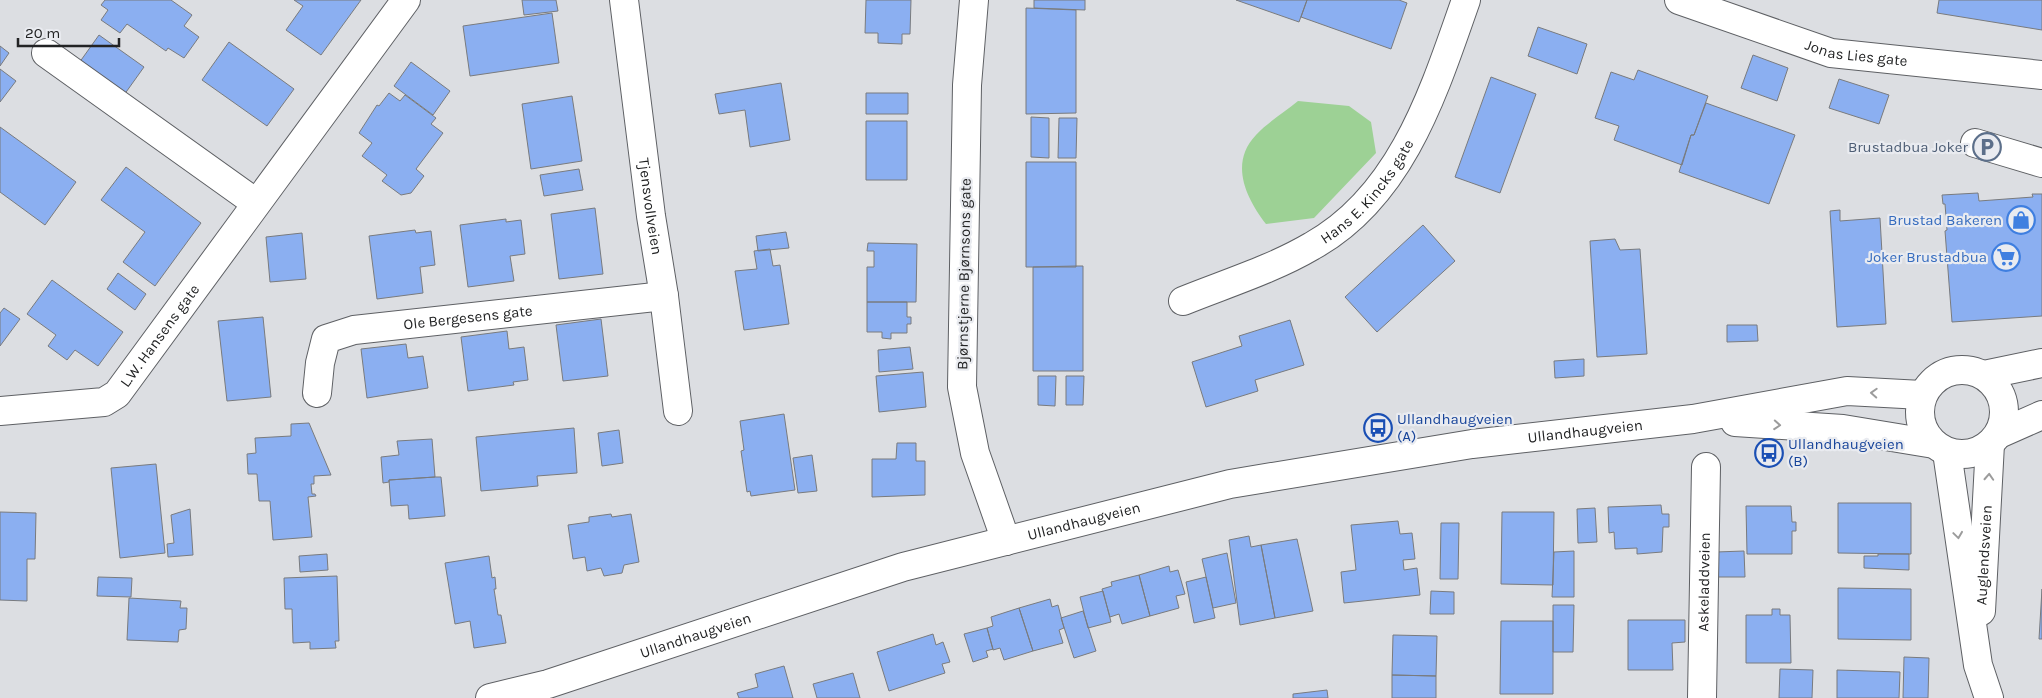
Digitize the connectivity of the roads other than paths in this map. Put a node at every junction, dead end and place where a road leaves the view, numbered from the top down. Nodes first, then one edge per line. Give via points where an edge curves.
1 (406, 0) edge
2 (624, 0) edge
3 (974, 0) edge
4 (1466, 0) edge
5 (1679, 0) edge
6 (46, 53) dead end
7 (2042, 75) edge
8 (1975, 143) dead end
9 (2042, 163) edge
10 (256, 203) junction
11 (664, 296) junction
12 (1183, 301) dead end
13 (2042, 363) edge
14 (1984, 375) junction
15 (317, 392) dead end
16 (1922, 395) junction
17 (0, 411) edge
18 (678, 411) dead end
19 (2042, 416) edge
20 (1694, 419) junction
21 (1994, 439) junction
22 (1940, 448) junction
23 (1706, 467) dead end
24 (1006, 541) junction
25 (1978, 665) junction
26 (490, 698) edge
27 (1702, 698) edge
28 (1989, 698) edge

1 - 10 street, L.W. Hansens gate
2 - 11 street, Tjensvollveien via 650,216
3 - 24 street, Bjørnstjerne Bjørnsons gate via 967,85 962,388 975,453
4 - 12 street, Hans E. Kincks gate via 1433,93 1393,170 1367,202 1312,246
5 - 7 street, Jonas Lies gate via 1831,53
6 - 10 street
8 - 9 street
10 - 17 street, L.W. Hansens gate via 117,394 104,402
11 - 15 street, Ole Bergesens gate via 354,330 326,339
11 - 18 street, Tjensvollveien
13 - 14 street
14 - 16 street via 1970,370 1946,372 1930,383
14 - 21 street via 1998,389 2004,403 2004,420
16 -> 20 street, Ullandhaugveien via 1847,391
16 - 22 street via 1921,425
19 - 21 street
20 -> 22 street, Ullandhaugveien via 1844,429
20 - 24 street, Ullandhaugveien via 1472,444 1230,484
21 - 22 street via 1978,452 1963,455
25 -> 21 street, Auglendsveien
22 -> 25 street, Auglendsveien
23 - 27 street, Askeladdveien
24 - 26 street, Ullandhaugveien via 903,567 548,684
25 - 28 street, Auglendsveien

